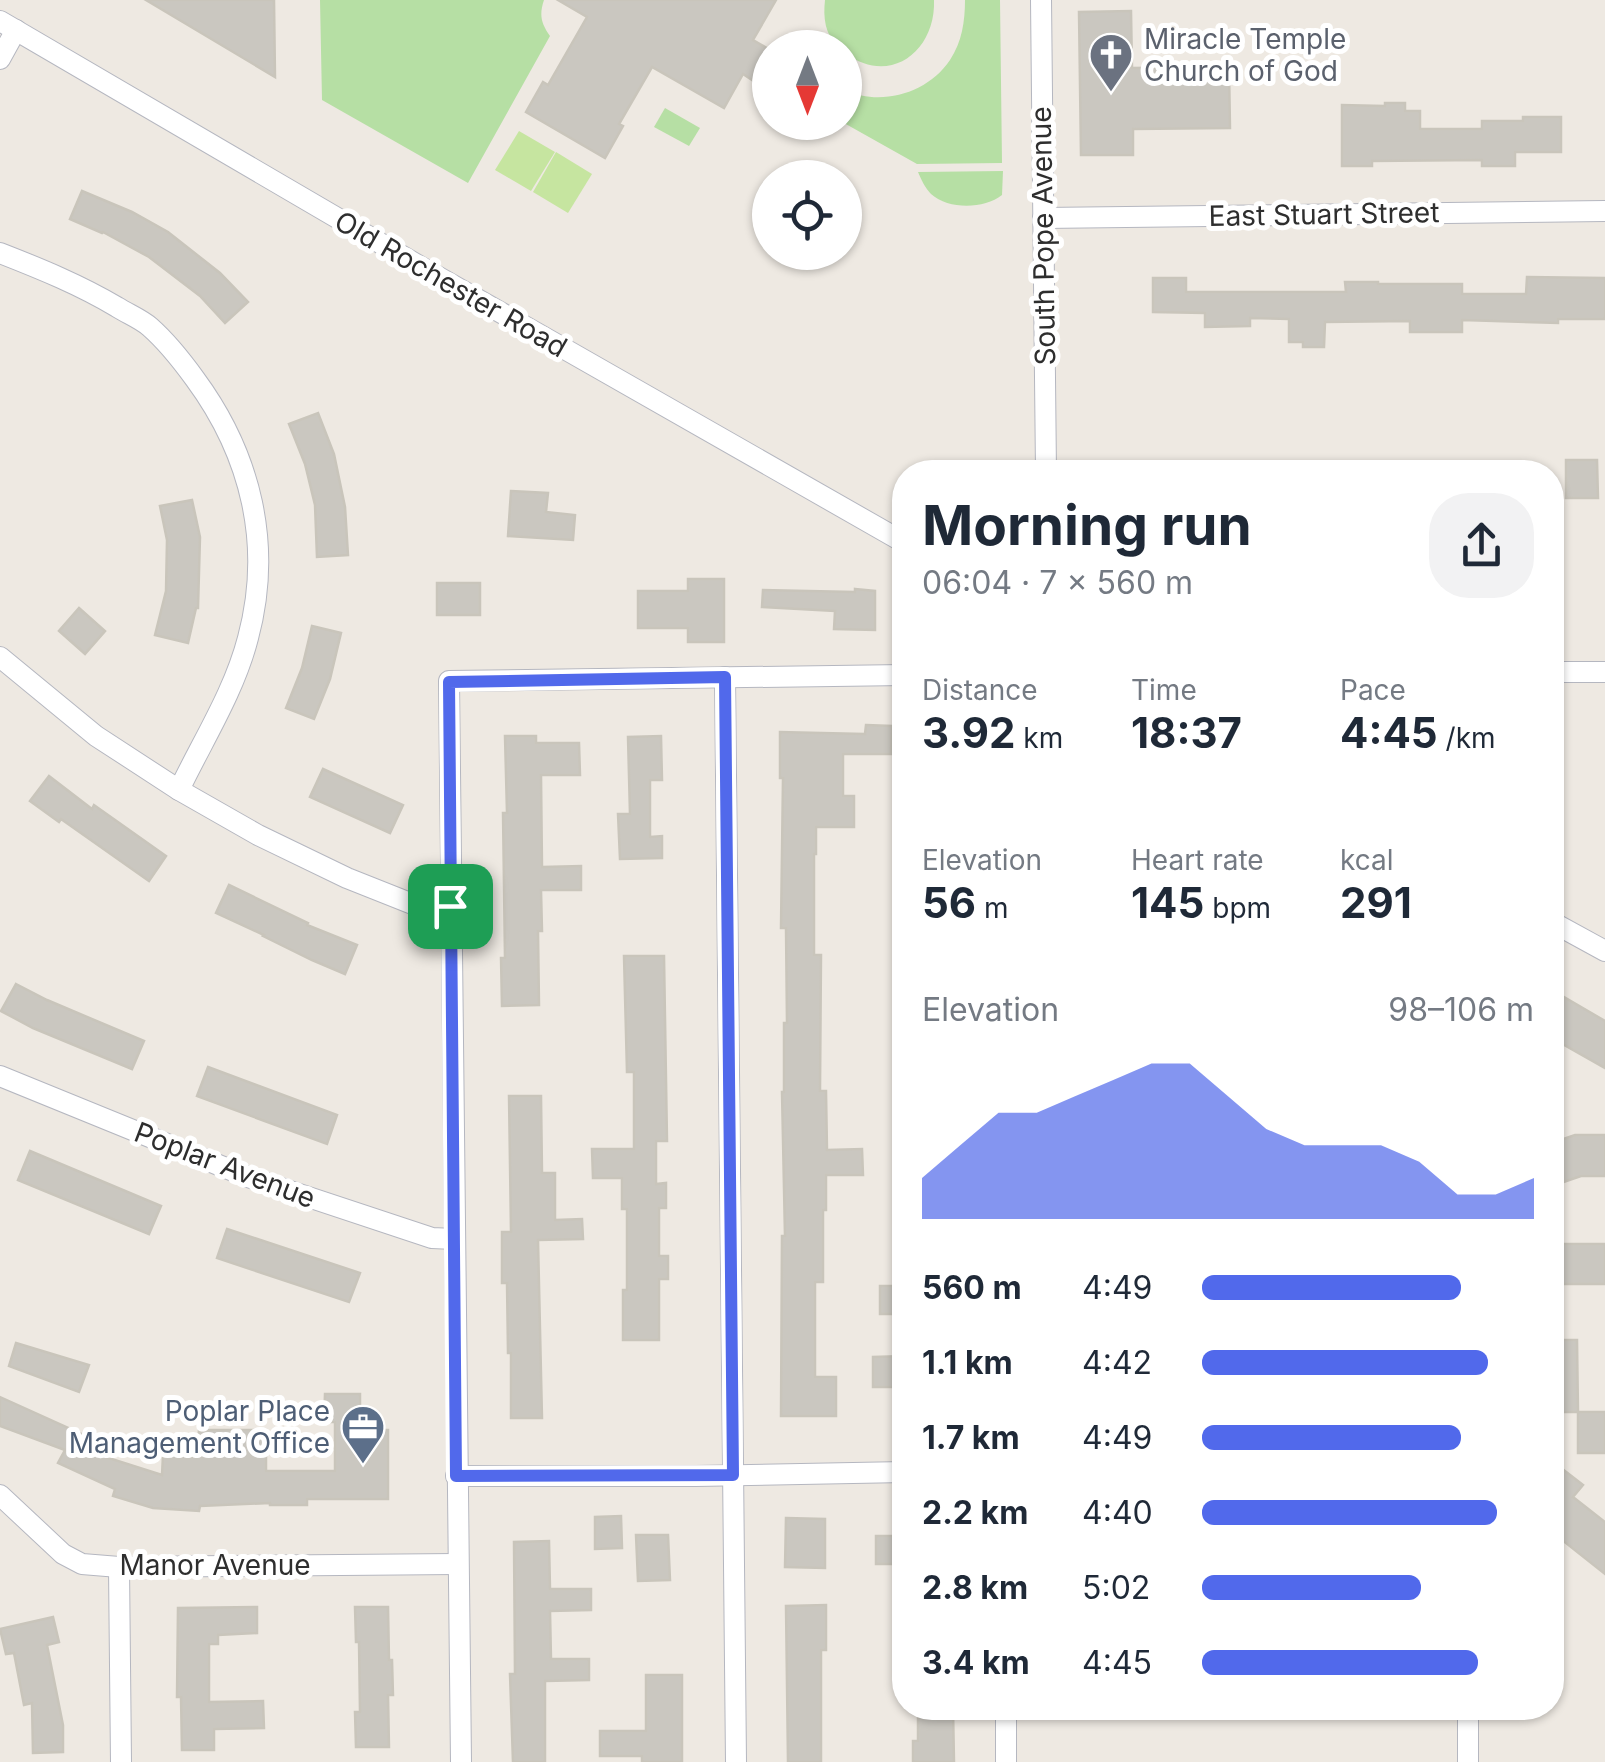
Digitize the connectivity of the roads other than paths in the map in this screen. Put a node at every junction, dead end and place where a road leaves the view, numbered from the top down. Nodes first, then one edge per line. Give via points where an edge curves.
1 (1040, 0) edge
2 (8, 26) edge
3 (0, 59) edge
4 (1605, 211) edge
5 (1043, 218) junction
6 (0, 253) edge
7 (1046, 460) edge
8 (892, 537) edge
9 (0, 657) edge
10 (1564, 672) edge
11 (1605, 672) edge
12 (892, 675) edge
13 (725, 677) junction
14 (178, 790) junction
15 (450, 906) junction
16 (1564, 929) edge
17 (1605, 952) edge
18 (0, 1076) edge
19 (454, 1239) junction
20 (892, 1472) edge
21 (733, 1475) junction
22 (456, 1476) junction
23 (0, 1495) edge
24 (457, 1564) junction
25 (119, 1567) junction
26 (1006, 1720) edge
27 (1468, 1720) dead end
28 (122, 1762) edge
29 (461, 1762) edge
30 (736, 1762) edge
31 (1006, 1762) edge
32 (1468, 1762) edge

1 - 5 street, South Pope Avenue
2 - 3 street
2 - 8 street, Old Rochester Road
4 - 5 street, East Stuart Street
5 - 7 street, South Pope Avenue
6 - 14 street via 82,286 149,326 222,418 247,476 258,542 249,636 233,684
9 - 14 street via 96,736
10 - 11 street
12 - 13 street
13 - 15 street via 449,682
13 - 21 street
14 - 15 street via 347,878 420,906
15 - 19 street
16 - 17 street
18 - 19 street, Poplar Avenue via 248,1178 432,1238
19 - 22 street
20 - 21 street
21 - 22 street
21 - 30 street
22 - 24 street
23 - 25 street, Manor Avenue via 63,1554 82,1564
24 - 25 street, Manor Avenue
24 - 29 street
25 - 28 street
26 - 31 street
27 - 32 street

